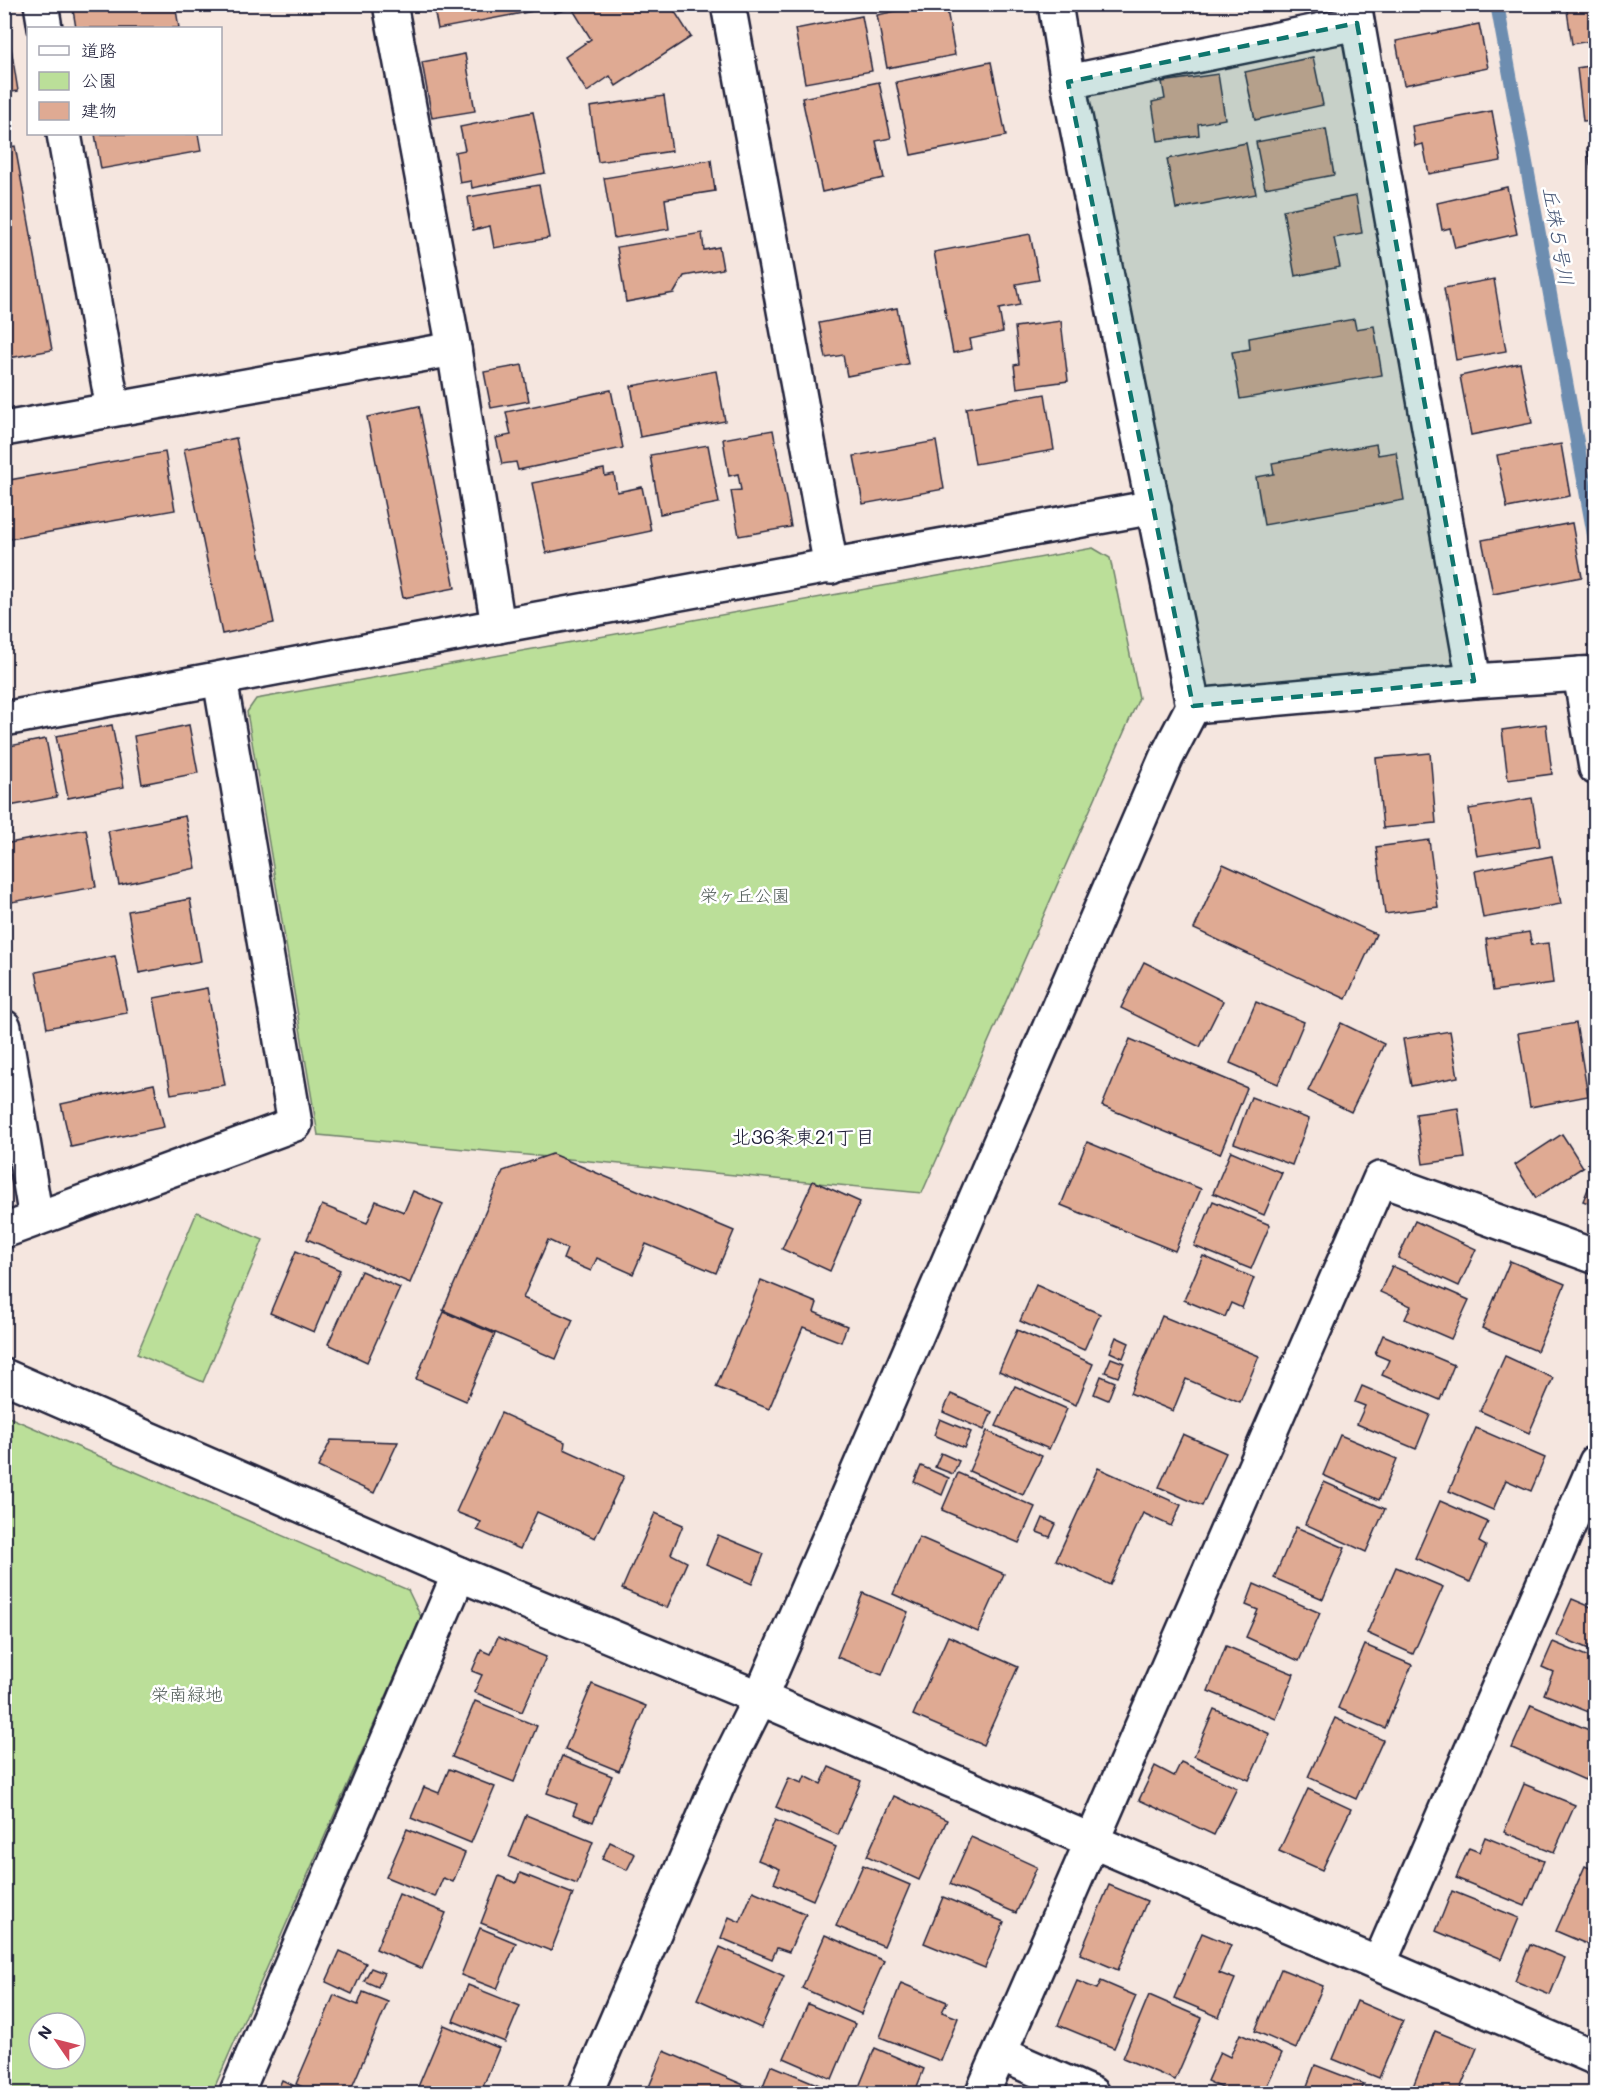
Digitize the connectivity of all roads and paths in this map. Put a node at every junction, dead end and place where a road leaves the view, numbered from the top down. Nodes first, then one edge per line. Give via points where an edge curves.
1 (41, 4) edge
2 (390, 4) edge
3 (728, 4) edge
4 (1055, 4) edge
5 (1355, 14) edge
6 (45, 27) edge
7 (1068, 82) junction
8 (64, 135) edge
9 (454, 349) junction
10 (113, 409) junction
11 (4, 429) edge
12 (1154, 507) junction
13 (831, 567) junction
14 (498, 626) junction
15 (1588, 674) edge
16 (220, 679) junction
17 (1474, 681) junction
18 (1193, 706) junction
19 (4, 719) edge
20 (1596, 768) edge
21 (4, 1027) edge
22 (36, 1219) junction
23 (4, 1231) edge
24 (1596, 1257) edge
25 (4, 1376) edge
26 (1596, 1462) edge
27 (459, 1574) junction
28 (760, 1698) junction
29 (1094, 1842) junction
30 (1379, 1964) junction
31 (1001, 2054) junction
32 (1596, 2058) edge
33 (236, 2094) edge
34 (585, 2094) edge
35 (982, 2094) edge
36 (1092, 2094) edge

1 - 6 street
2 - 9 street
3 - 13 street
4 - 7 street
5 - 7 street
5 - 17 street
7 - 12 street
8 - 10 street
9 - 10 street
9 - 14 street
10 - 11 street
12 - 13 street
12 - 18 street
13 - 14 street
14 - 16 street
15 - 17 street
15 - 20 street
16 - 19 street
16 - 22 street via 295,1124
17 - 18 street
18 - 28 street via 1161,769
21 - 22 street
22 - 23 street
24 - 29 street via 1380,1179
25 - 27 street
26 - 30 street
27 - 28 street
27 - 33 street
28 - 29 street
28 - 34 street via 726,1766
29 - 30 street
29 - 31 street
30 - 32 street
31 - 35 street
31 - 36 street

